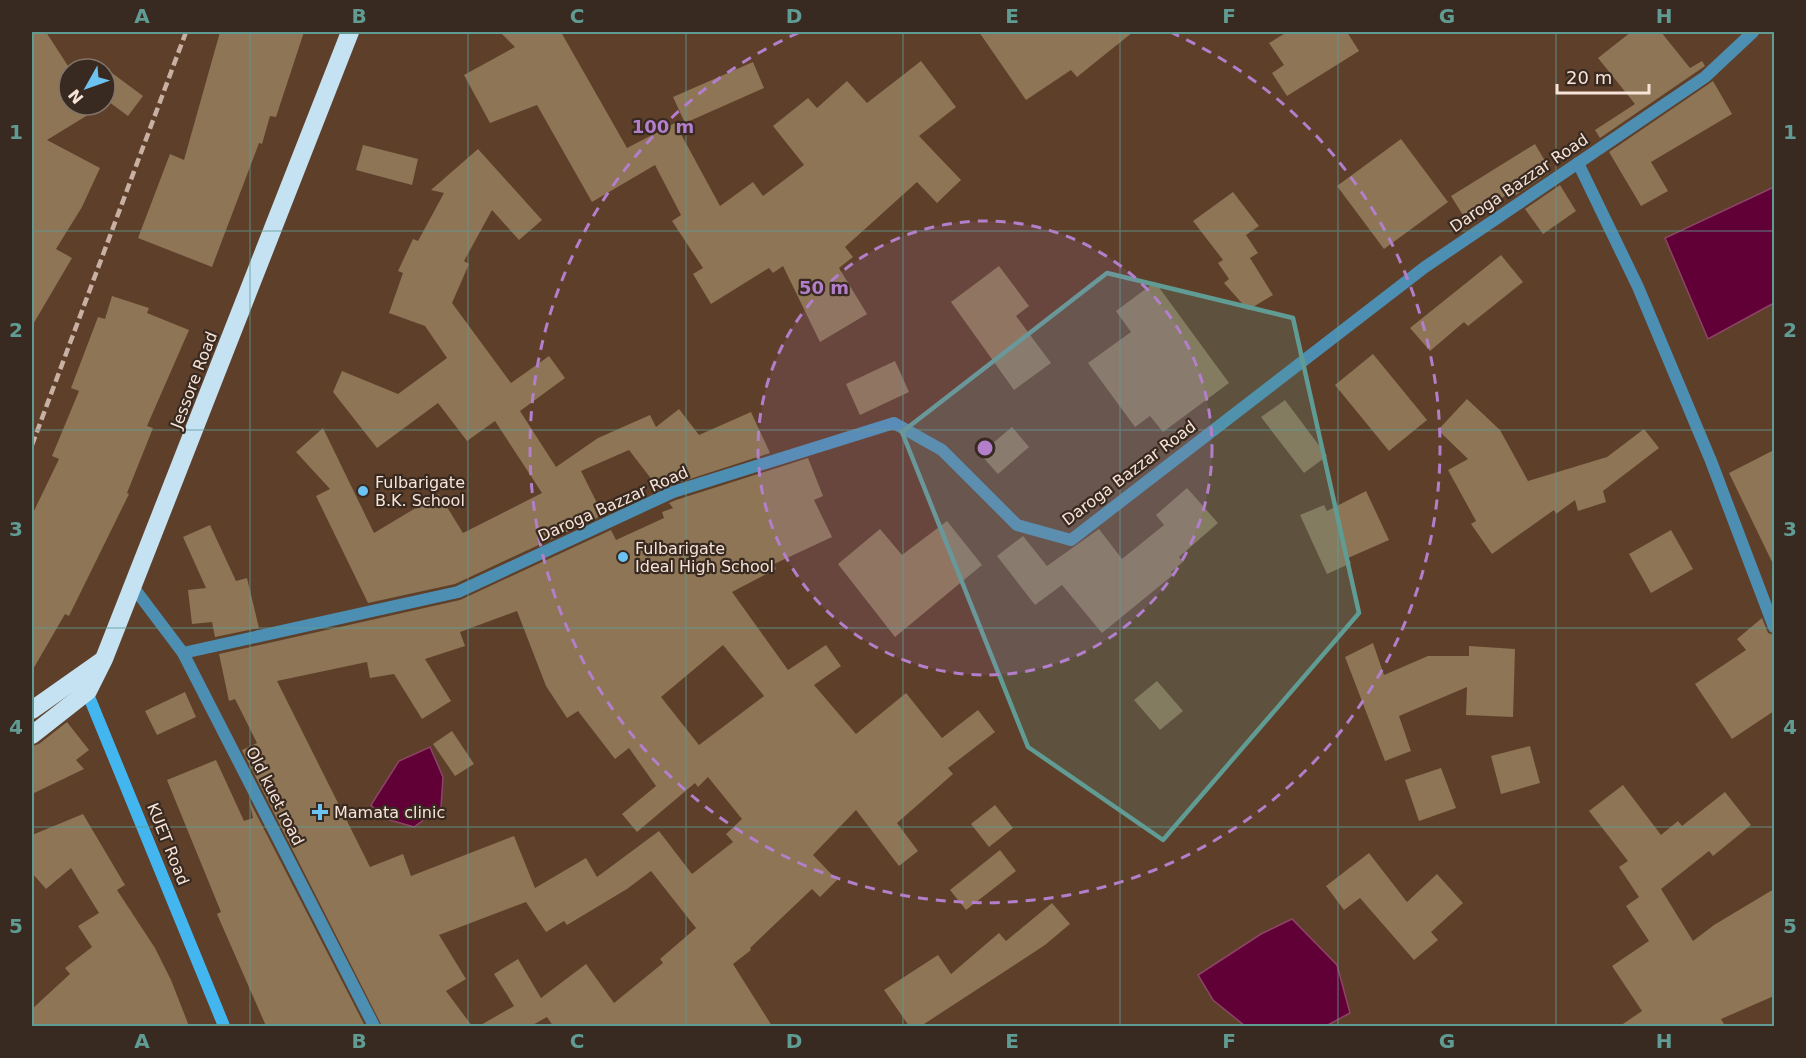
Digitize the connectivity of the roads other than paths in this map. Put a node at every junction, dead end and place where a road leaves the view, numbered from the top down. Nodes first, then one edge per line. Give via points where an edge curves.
1 (350, 32) edge
2 (1753, 32) edge
3 (1578, 163) junction
4 (134, 588) junction
5 (1774, 627) edge
6 (183, 653) junction
7 (82, 684) junction
8 (32, 710) edge
9 (32, 735) edge
10 (224, 1026) edge
11 (374, 1026) edge

1 - 4 highway, Jessore Road
2 - 3 street, Daroga Bazzar Road via 1705,77
3 - 5 street via 1638,287 1711,461
3 - 6 street, Daroga Bazzar Road via 1425,267 1071,540 1017,525 942,450 894,423 673,492 458,592
4 - 6 street, Old kuet road
4 - 7 highway, Jessore Road via 104,659
6 - 11 street, Old kuet road
7 - 8 highway
7 - 9 highway
7 - 10 main road, KUET Road

